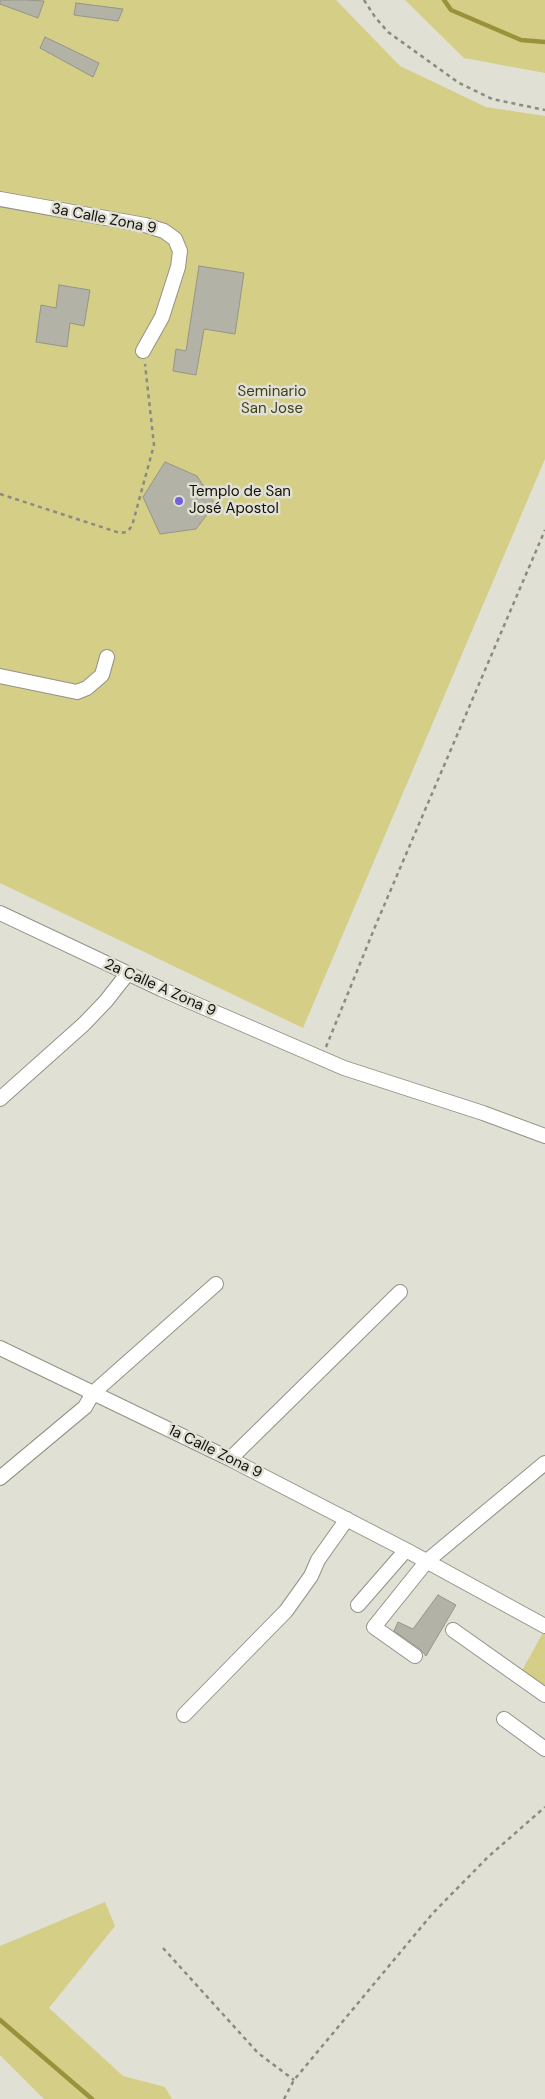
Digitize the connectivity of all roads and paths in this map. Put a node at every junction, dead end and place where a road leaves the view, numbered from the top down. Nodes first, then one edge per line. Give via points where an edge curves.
1 (364, 0) edge
2 (545, 110) edge
3 (0, 199) edge
4 (143, 351) joint
5 (0, 494) edge
6 (545, 530) edge
7 (107, 657) dead end
8 (0, 676) edge
9 (0, 913) edge
10 (128, 973) junction
11 (322, 1058) junction
12 (0, 1099) edge
13 (545, 1136) edge
14 (216, 1284) dead end
15 (400, 1292) dead end
16 (0, 1348) edge
17 (93, 1393) junction
18 (230, 1459) junction
19 (545, 1463) edge
20 (0, 1478) edge
21 (347, 1520) junction
22 (406, 1550) junction
23 (427, 1561) junction
24 (358, 1605) dead end
25 (545, 1626) edge
26 (453, 1630) dead end
27 (415, 1656) dead end
28 (545, 1695) edge
29 (184, 1715) dead end
30 (504, 1719) dead end
31 (545, 1749) edge
32 (545, 1807) edge
33 (163, 1948) dead end
34 (294, 2080) junction
35 (284, 2099) edge

1 - 2 path via 388,32 459,83 492,99
3 - 4 street, 3a Calle Zona 9 via 145,225 175,239 180,251 178,267 162,317
4 - 5 path via 154,445 132,526 127,532 120,533
6 - 11 path
7 - 8 street via 102,674 87,688 77,692
9 - 10 street, 2a Calle A Zona 9
10 - 11 street, 2a Calle A Zona 9
10 - 12 street via 84,1024
11 - 13 street, 2a Calle A Zona 9
14 - 17 street
15 - 18 street
16 - 17 street, 1a Calle Zona 9
17 - 18 street, 1a Calle Zona 9
17 - 20 street via 85,1407
18 - 21 street, 1a Calle Zona 9
19 - 23 street
21 - 22 street, 1a Calle Zona 9
21 - 29 street via 286,1611
22 - 23 street, 1a Calle Zona 9
22 - 24 street
23 - 25 street, 1a Calle Zona 9
23 - 27 street via 374,1627
26 - 28 street
30 - 31 street
32 - 34 path via 488,1857 433,1913
33 - 34 path via 258,2053
34 - 35 path

